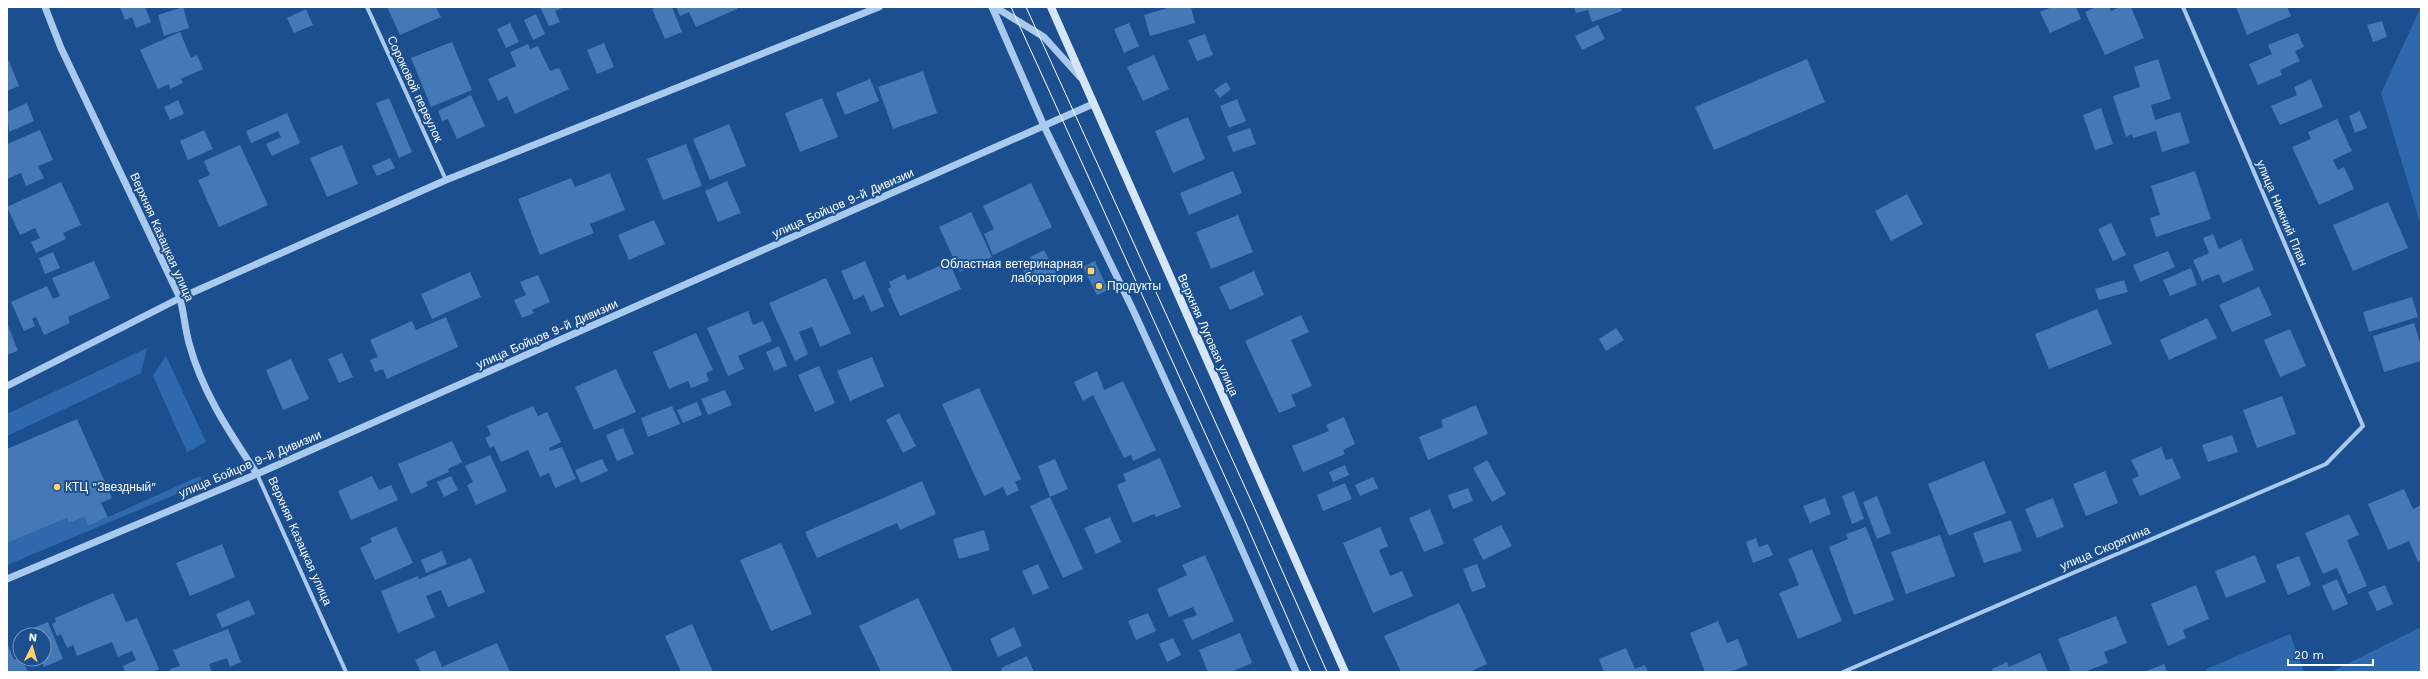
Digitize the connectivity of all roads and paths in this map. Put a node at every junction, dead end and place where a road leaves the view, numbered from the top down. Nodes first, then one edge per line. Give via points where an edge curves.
1 (45, 7) edge
2 (366, 7) edge
3 (879, 7) edge
4 (885, 7) edge
5 (992, 7) edge
6 (995, 7) edge
7 (1051, 7) edge
8 (2182, 7) edge
9 (867, 12) junction
10 (1082, 80) junction
11 (1093, 104) junction
12 (1044, 126) junction
13 (446, 180) junction
14 (180, 298) junction
15 (7, 386) edge
16 (2363, 426) joint
17 (257, 474) junction
18 (7, 578) edge
19 (346, 672) edge
20 (1296, 672) edge
21 (1345, 672) edge
22 (1843, 672) edge

1 - 14 street, Верхняя Казацкая улица via 61,48
2 - 13 street, Сороковой переулок
3 - 9 street
4 - 9 street
5 - 12 street
6 - 10 street via 1044,37 1067,60
7 - 10 main road, Верхняя Луговая улица
8 - 16 street, улица Нижний План
9 - 13 street
10 - 11 main road, Верхняя Луговая улица
11 - 12 street, улица Бойцов 9-й Дивизии
11 - 21 main road, Верхняя Луговая улица
12 - 17 street, улица Бойцов 9-й Дивизии
12 - 20 street via 1134,312
13 - 14 street
14 - 15 street
14 - 17 street, Верхняя Казацкая улица via 189,343 207,392 232,439
16 - 22 street, улица Скорятина via 2326,464
17 - 18 street, улица Бойцов 9-й Дивизии
17 - 19 street, Верхняя Казацкая улица

